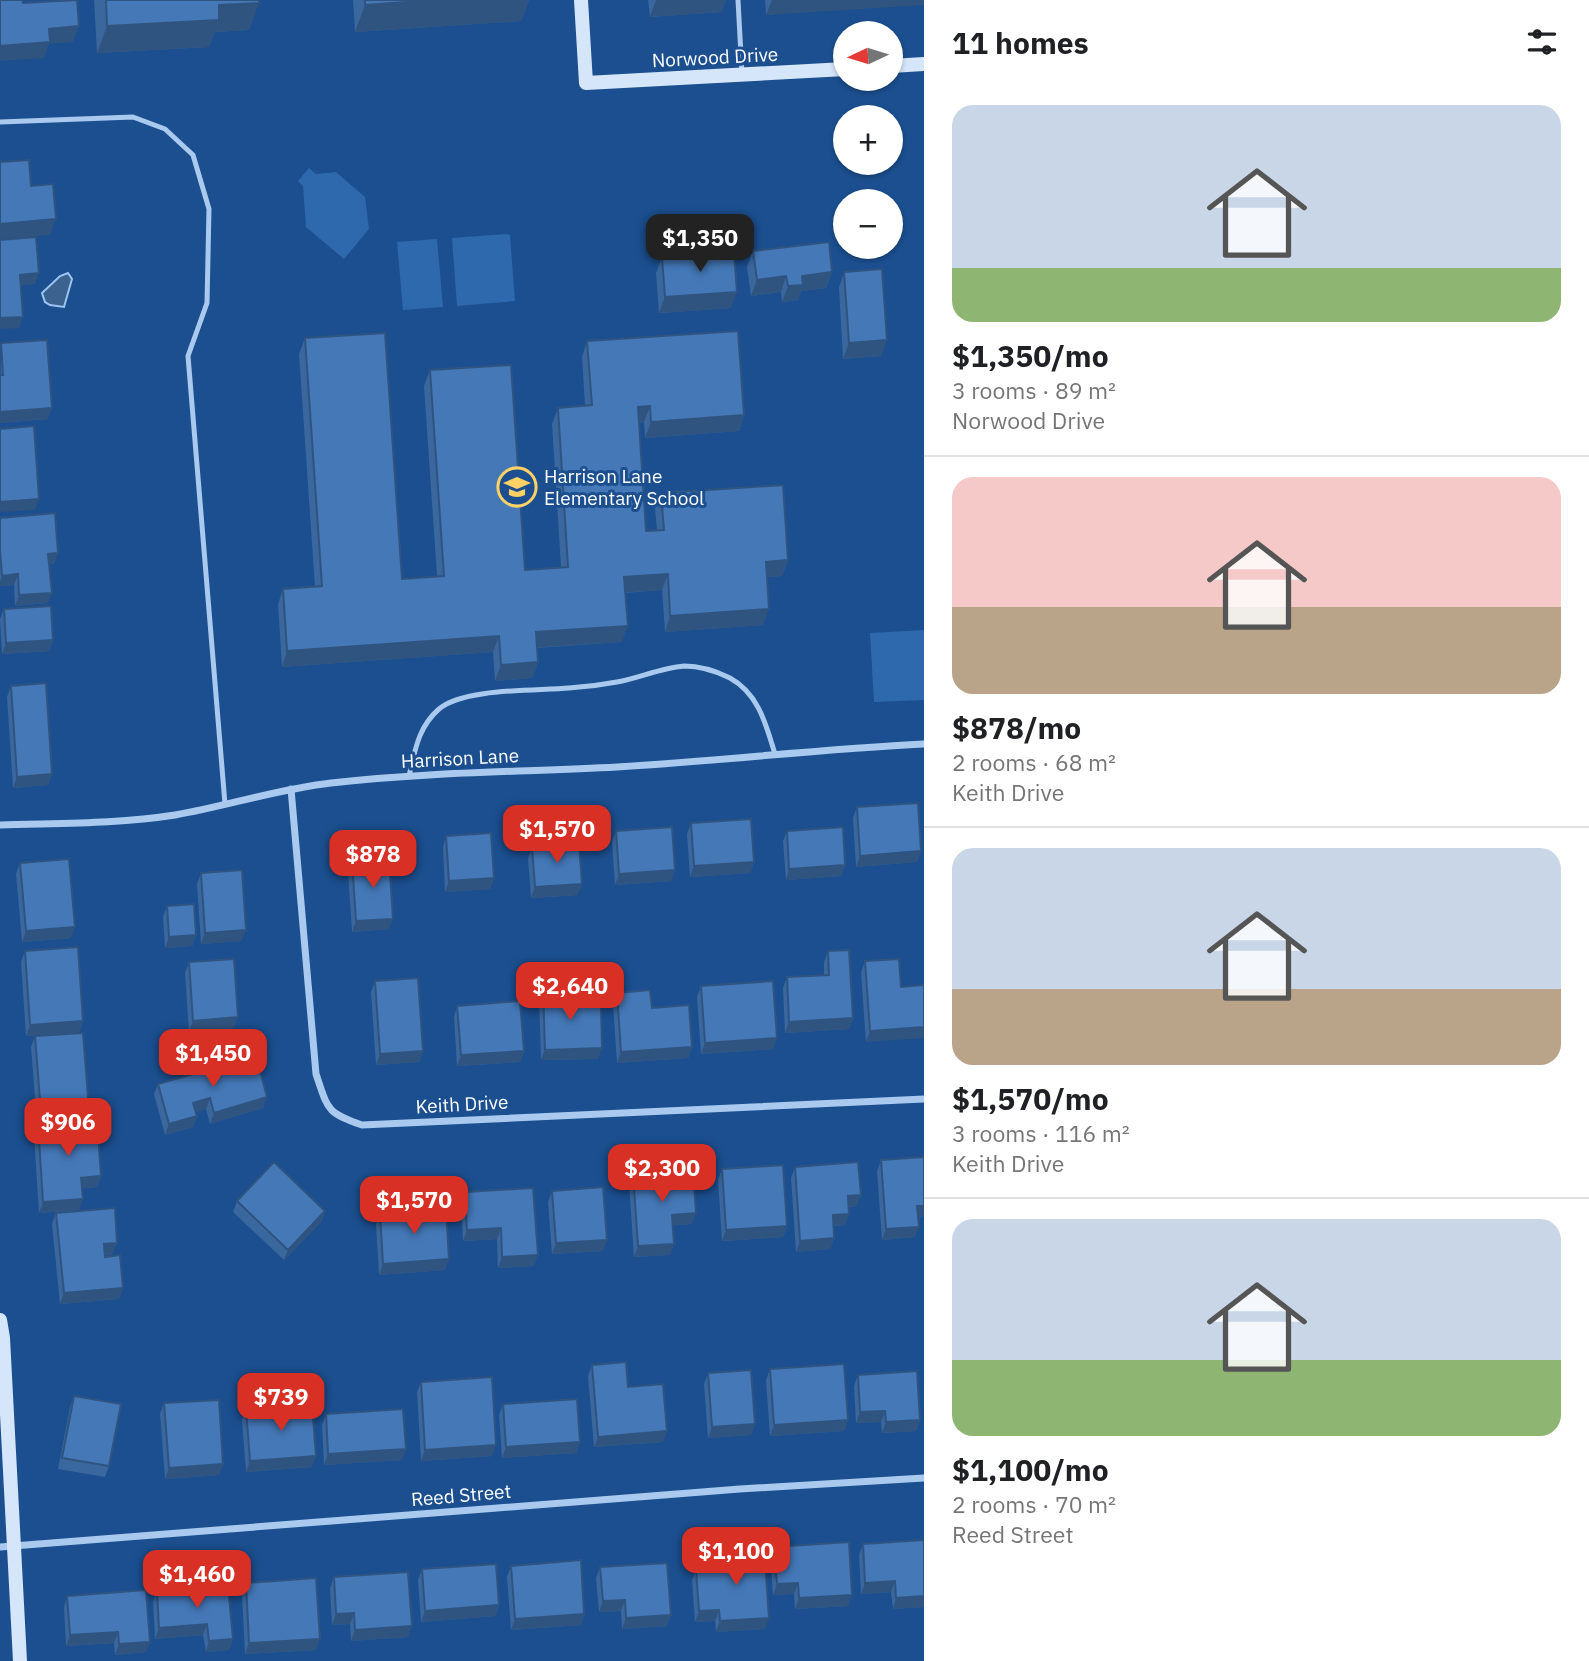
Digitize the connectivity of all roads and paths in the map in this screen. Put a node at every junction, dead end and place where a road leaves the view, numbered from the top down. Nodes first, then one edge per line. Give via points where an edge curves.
1 (580, 0) edge
2 (738, 0) edge
3 (924, 64) edge
4 (903, 65) edge
5 (833, 70) edge
6 (743, 75) junction
7 (0, 122) edge
8 (924, 744) edge
9 (775, 754) junction
10 (409, 776) junction
11 (291, 789) junction
12 (225, 804) junction
13 (0, 825) edge
14 (924, 1099) edge
15 (0, 1320) edge
16 (924, 1478) edge
17 (7, 1546) edge
18 (20, 1661) edge

1 - 6 street, Norwood Drive via 586,83
2 - 6 lane
3 - 4 street
5 - 6 street, Norwood Drive
7 - 12 lane via 133,117 165,129 193,155 209,209 207,303 188,356
8 - 9 street, Harrison Lane
9 - 10 street, Harrison Lane via 618,767
9 - 10 lane via 762,712 748,692 708,669 685,666 618,682 466,697 441,707 426,722
10 - 11 street, Harrison Lane
11 - 12 street, Harrison Lane
11 - 14 street, Keith Drive via 316,1074 326,1105 339,1117 362,1125
12 - 13 street, Harrison Lane via 126,821
15 - 17 street
16 - 17 street, Reed Street
17 - 18 street

